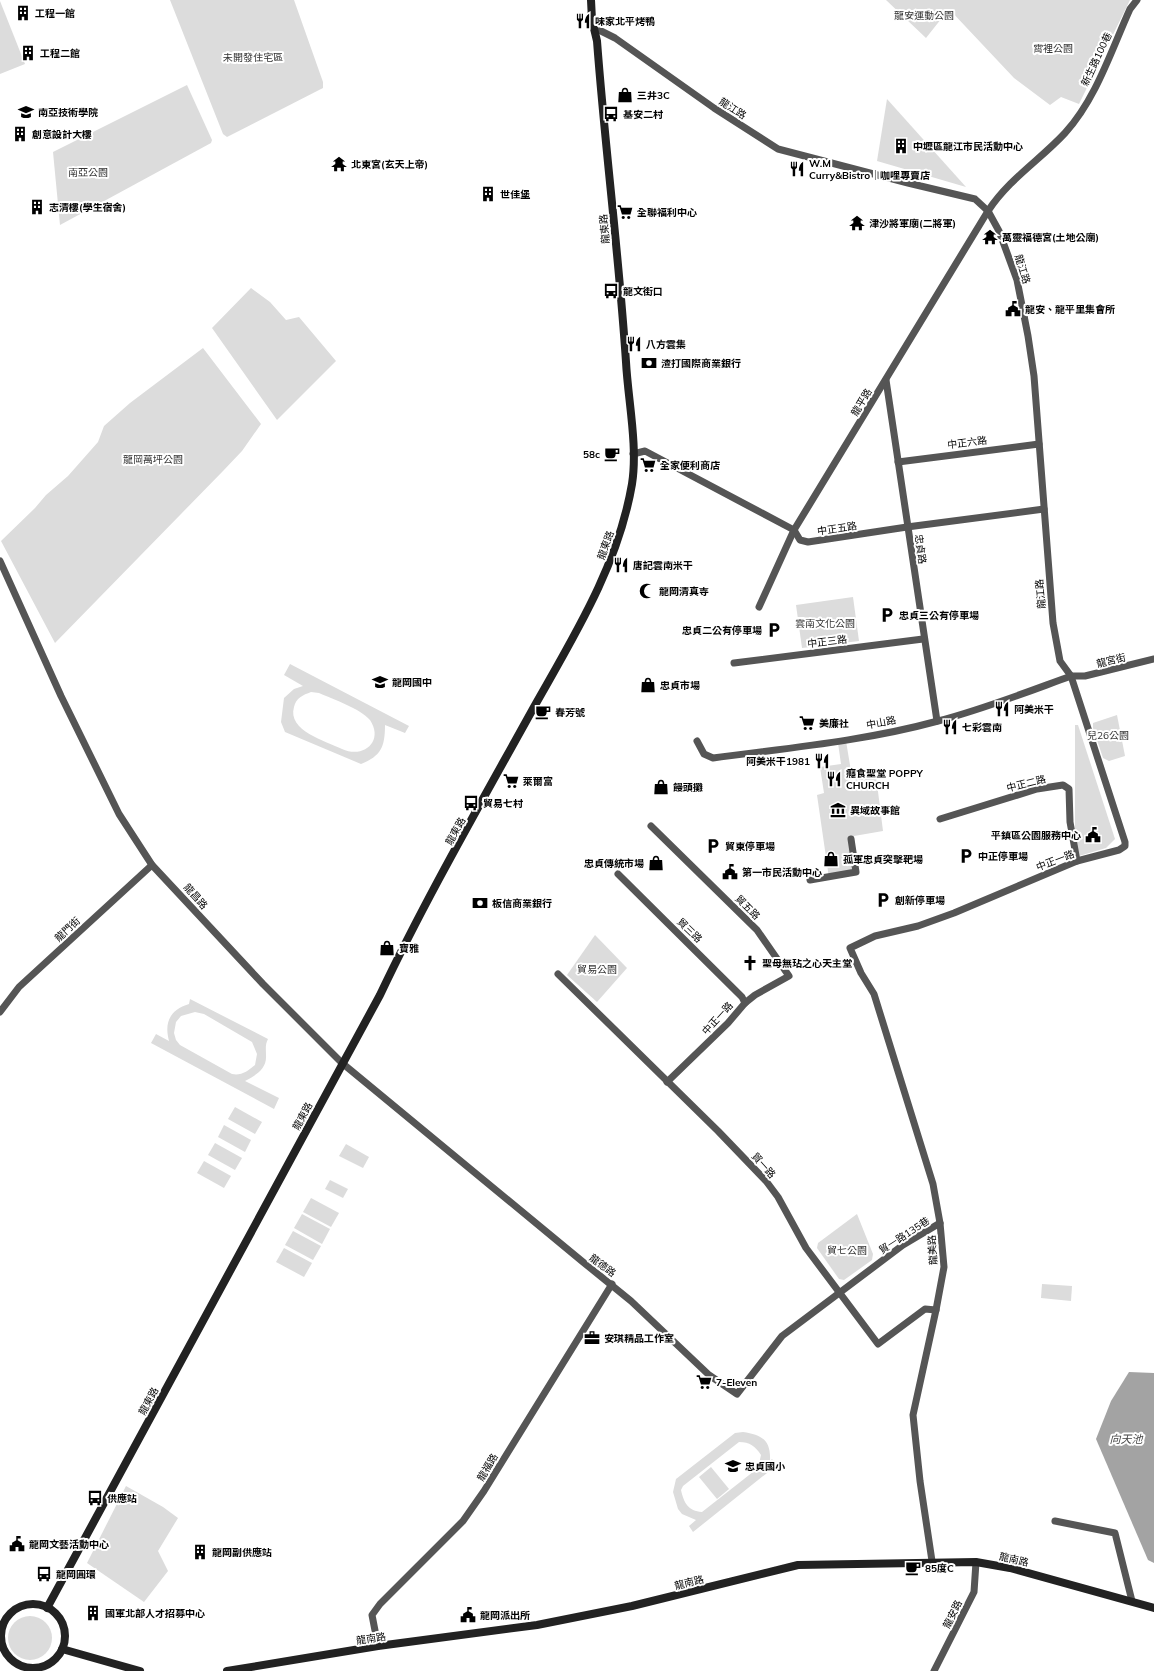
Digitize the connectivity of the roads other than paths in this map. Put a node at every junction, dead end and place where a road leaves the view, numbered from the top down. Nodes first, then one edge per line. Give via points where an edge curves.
1 (591, 0) edge
2 (1137, 0) edge
3 (595, 28) junction
4 (988, 211) junction
5 (886, 380) junction
6 (1039, 444) junction
7 (633, 454) junction
8 (898, 462) junction
9 (1044, 509) junction
10 (908, 527) junction
11 (794, 530) junction
12 (0, 561) edge
13 (759, 607) dead end
14 (923, 639) junction
15 (1154, 659) edge
16 (734, 663) dead end
17 (1071, 676) junction
18 (937, 721) junction
19 (697, 741) dead end
20 (940, 819) dead end
21 (651, 826) dead end
22 (851, 839) dead end
23 (1077, 861) junction
24 (152, 865) junction
25 (618, 874) dead end
26 (810, 880) dead end
27 (850, 948) joint
28 (558, 974) dead end
29 (789, 976) joint
30 (745, 1003) junction
31 (0, 1012) edge
32 (342, 1063) junction
33 (667, 1082) junction
34 (940, 1223) junction
35 (612, 1284) junction
36 (839, 1292) junction
37 (936, 1310) junction
38 (1055, 1521) dead end
39 (932, 1561) junction
40 (976, 1562) junction
41 (1132, 1601) junction
42 (47, 1608) junction
43 (1154, 1608) edge
44 (2, 1622) edge
45 (1, 1631) edge
46 (378, 1646) junction
47 (62, 1649) junction
48 (22, 1669) edge
49 (140, 1671) edge
50 (227, 1671) edge
51 (934, 1671) edge

1 - 3 street, 龍東路
2 - 4 street, 新生路100巷 via 1088,102 1065,132 1000,193
3 - 4 street, 龍江路 via 615,38 714,108 778,149 975,199
3 - 7 street, 龍東路 via 625,341
4 - 5 street, 龍平路
4 - 6 street, 龍江路 via 999,231 1017,280 1034,376
5 - 8 street, 忠貞路
5 - 11 street, 龍平路
6 - 8 street, 中正六路
6 - 9 street, 龍江路
7 - 11 street, 中正五路 via 645,451
7 - 32 street, 龍東路 via 632,481 620,535 598,588 568,648
8 - 10 street, 忠貞路
9 - 10 street, 中正五路
9 - 17 street, 龍江路 via 1053,623 1060,661
10 - 11 street, 中正五路 via 808,542 800,540
10 - 14 street, 忠貞路
11 - 13 street, 龍平路
12 - 24 street, 龍昌路 via 70,717 122,820
14 - 16 street, 中正三路
14 - 18 street, 忠貞路
15 - 17 street, 龍宮街 via 1085,676
17 - 18 street, 中山路
17 - 23 street, 中正一路 via 1125,842 1125,846 1119,850
18 - 19 street, 中山路 via 841,740 713,758 704,754
20 - 23 street, 中正二路 via 1037,789 1063,785 1069,789 1070,822
21 - 29 street, 貿五路 via 757,930
22 - 26 street via 856,872
23 - 27 street, 中正一路 via 954,913 918,926 875,936
24 - 31 street, 龍門街 via 19,987
24 - 32 street, 龍昌路 via 272,994
25 - 30 street, 貿三路 via 712,966
27 - 34 street, 龍美路 via 874,994 933,1184
28 - 33 street, 貿一路
29 - 30 street, 中正一路
30 - 33 street, 中正一路
32 - 35 street, 龍德路
32 - 42 street, 龍東路
33 - 36 street, 貿一路 via 766,1181 778,1197 806,1248
34 - 36 street, 貿一路135巷 via 903,1245
34 - 37 street, 龍美路 via 944,1267
35 - 36 street, 龍德路 via 709,1374 738,1394 782,1336
35 - 46 street, 龍福路 via 463,1521 372,1615
36 - 37 street, 貿一路 via 878,1344 925,1310
37 - 39 street, 龍美路 via 913,1415
38 - 41 street via 1115,1533
39 - 40 street, 龍南路
39 - 46 street, 龍南路 via 798,1565 632,1606 537,1625
40 - 41 street, 龍南路 via 1010,1568
40 - 51 street, 龍安路 via 974,1592
41 - 43 street, 龍南路
42 - 44 street via 30,1604 17,1608
42 - 47 street via 56,1614 64,1630
44 - 45 street
45 - 48 street via 2,1644 6,1652
46 - 50 street, 龍南路
47 - 48 street via 51,1662 34,1669
47 - 49 street

